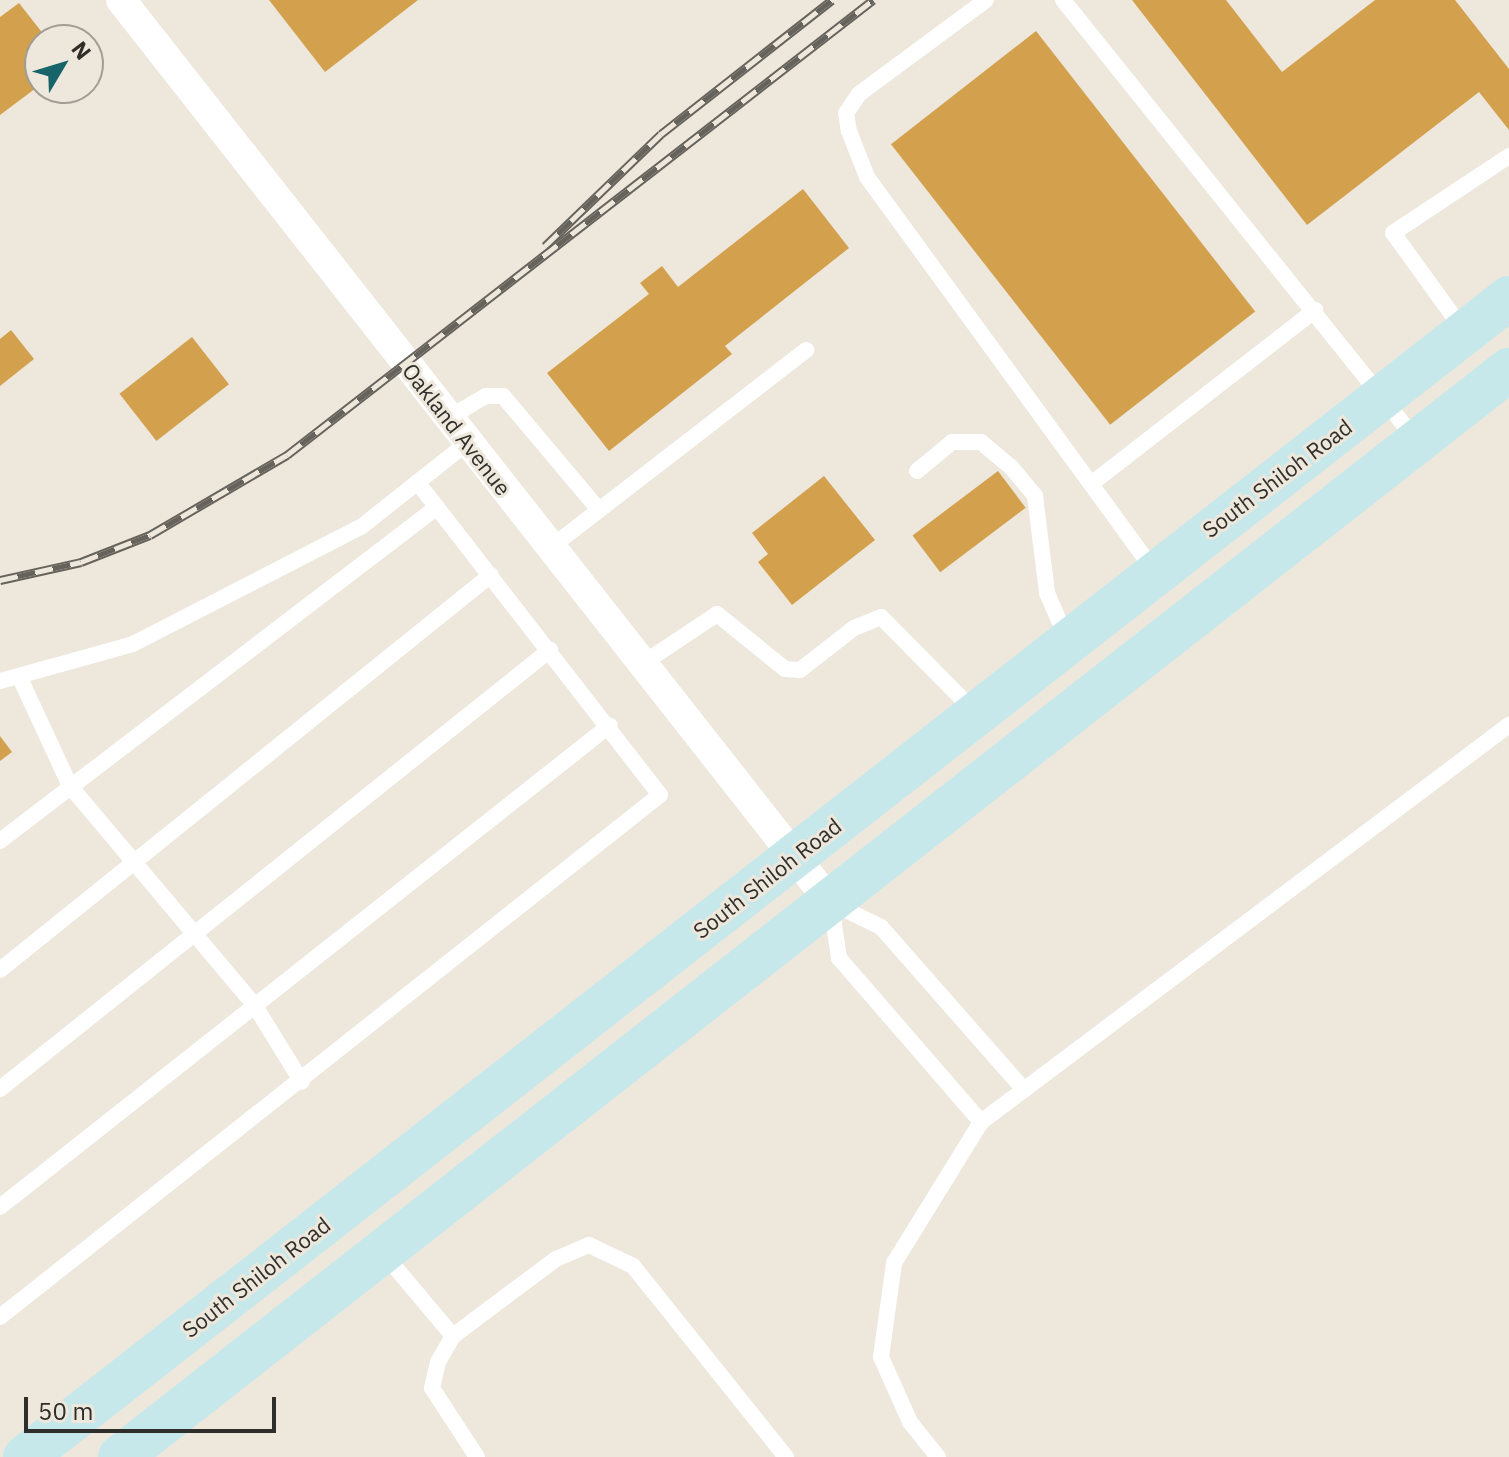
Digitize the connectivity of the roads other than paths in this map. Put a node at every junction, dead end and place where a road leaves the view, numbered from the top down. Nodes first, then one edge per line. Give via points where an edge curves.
1 (121, 0) edge
2 (986, 0) edge
3 (1063, 0) edge
4 (1509, 156) edge
5 (1509, 298) edge
6 (1315, 310) junction
7 (1465, 333) junction
8 (806, 350) dead end
9 (1509, 370) edge
10 (1383, 396) junction
11 (448, 418) junction
12 (1418, 442) junction
13 (467, 443) junction
14 (917, 471) dead end
15 (417, 482) junction
16 (1091, 484) junction
17 (437, 507) junction
18 (599, 510) junction
19 (550, 548) junction
20 (1154, 571) junction
21 (491, 575) junction
22 (1067, 640) junction
23 (550, 650) junction
24 (642, 664) junction
25 (19, 676) junction
26 (0, 681) edge
27 (976, 713) junction
28 (610, 725) junction
29 (1509, 725) edge
30 (70, 786) junction
31 (0, 841) edge
32 (793, 857) junction
33 (135, 862) junction
34 (831, 903) junction
35 (194, 935) junction
36 (0, 970) edge
37 (255, 1006) junction
38 (302, 1082) junction
39 (0, 1089) edge
40 (1024, 1090) junction
41 (981, 1122) junction
42 (0, 1207) edge
43 (382, 1253) junction
44 (0, 1317) edge
45 (453, 1336) junction
46 (25, 1457) edge
47 (120, 1457) edge
48 (477, 1457) edge
49 (786, 1457) edge
50 (938, 1457) edge

1 - 11 street, Oakland Avenue
2 - 16 lane via 859,94 846,113 849,131 867,177
3 - 6 lane
4 - 7 lane via 1393,233
5 - 7 main road, South Shiloh Road
6 - 10 lane
6 - 16 lane
7 - 10 main road, South Shiloh Road
8 - 18 lane
9 - 12 main road
10 - 12 lane
10 - 20 main road, South Shiloh Road
11 - 13 street, Oakland Avenue
11 - 18 lane via 486,396 503,396
12 - 34 main road
13 - 15 lane
13 - 19 street, Oakland Avenue
14 - 22 lane via 952,442 981,442 1011,467 1035,496 1047,593
15 - 17 lane
15 - 25 lane via 361,527 133,644
16 - 20 lane
17 - 21 lane
17 - 30 lane
18 - 19 lane
19 - 24 street, Oakland Avenue
20 - 22 main road, South Shiloh Road
21 - 23 lane
21 - 33 lane
22 - 27 main road, South Shiloh Road
23 - 28 lane
23 - 35 lane
24 - 27 lane via 717,614 785,669 800,670 854,628 881,617
24 - 32 street, Oakland Avenue
25 - 26 lane
25 - 30 lane
27 - 32 main road, South Shiloh Road
28 - 37 lane
28 - 38 lane via 660,795
29 - 40 lane
30 - 31 lane
30 - 33 lane
32 - 34 street, Oakland Avenue
32 - 46 main road, South Shiloh Road
33 - 35 lane
33 - 36 lane
34 - 40 lane via 881,927
34 - 41 lane via 839,958
34 - 43 main road
35 - 37 lane
35 - 39 lane
37 - 38 lane
37 - 42 lane
38 - 44 lane
40 - 41 lane
41 - 50 lane via 894,1263 881,1357 910,1422
43 - 45 lane
43 - 47 main road
45 - 48 lane via 432,1388
45 - 49 lane via 556,1259 589,1245 610,1250 633,1266

